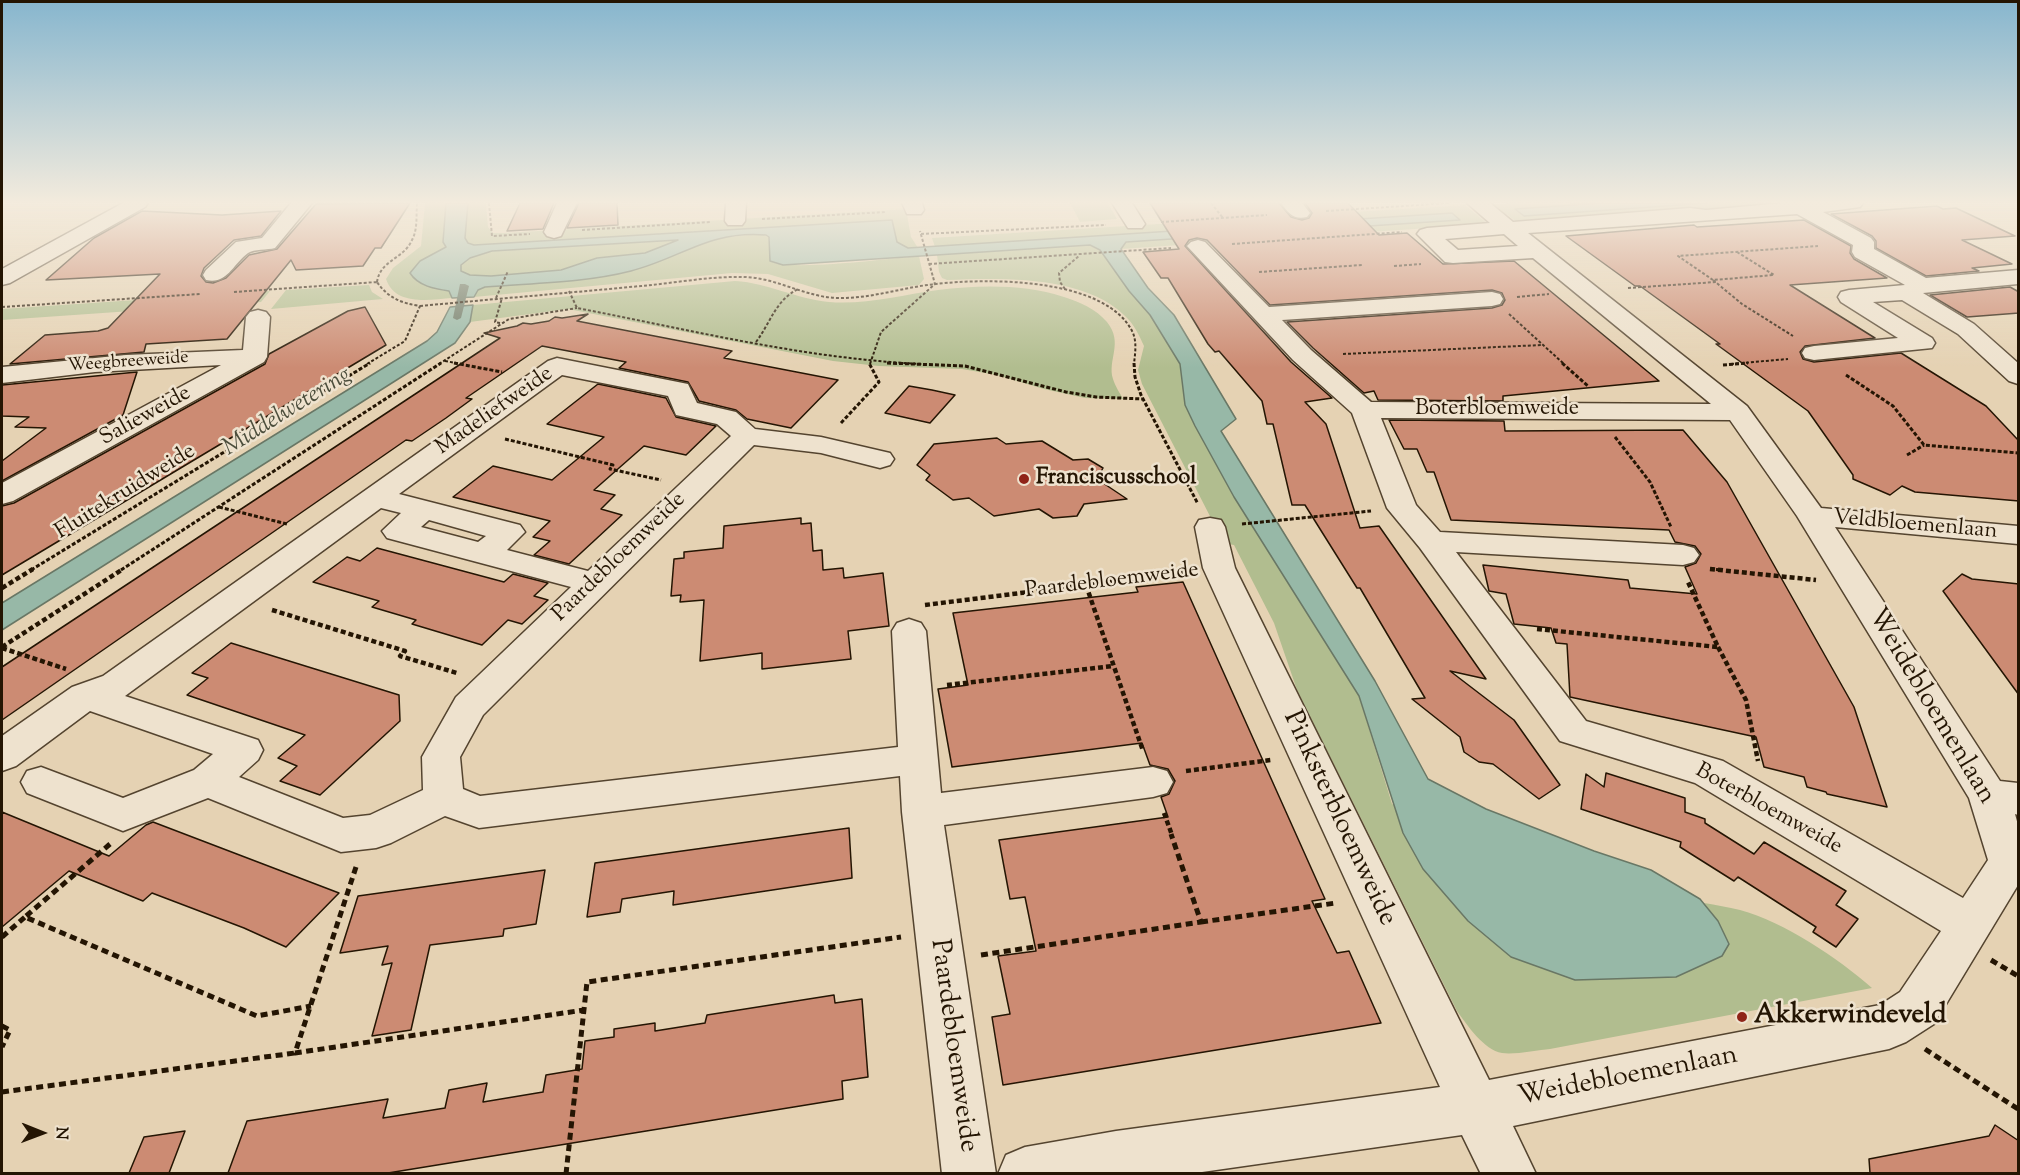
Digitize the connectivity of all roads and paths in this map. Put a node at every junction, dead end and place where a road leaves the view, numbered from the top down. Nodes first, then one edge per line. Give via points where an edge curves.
1 (39, 258) edge
2 (233, 258) edge
3 (394, 258) edge
4 (928, 258) edge
5 (1023, 258) edge
6 (1077, 258) edge
7 (1208, 258) edge
8 (1545, 258) edge
9 (1681, 258) edge
10 (1746, 258) edge
11 (1871, 258) edge
12 (929, 264) junction
13 (1362, 265) dead end
14 (508, 271) dead end
15 (1222, 274) junction
16 (2, 278) edge
17 (2019, 278) edge
18 (1713, 280) junction
19 (377, 282) junction
20 (212, 284) joint
21 (935, 284) junction
22 (799, 289) junction
23 (1914, 289) junction
24 (1065, 290) junction
25 (569, 291) junction
26 (234, 292) dead end
27 (495, 298) junction
28 (502, 298) junction
29 (1492, 298) dead end
30 (420, 306) junction
31 (2, 308) edge
32 (577, 308) junction
33 (1264, 314) junction
34 (258, 317) dead end
35 (501, 324) junction
36 (755, 342) junction
37 (1543, 345) dead end
38 (1986, 345) junction
39 (1942, 346) junction
40 (1817, 354) junction
41 (1302, 355) junction
42 (255, 357) junction
43 (444, 360) junction
44 (869, 362) junction
45 (1684, 369) junction
46 (2, 375) edge
47 (2019, 376) edge
48 (538, 380) junction
49 (1144, 399) junction
50 (1364, 410) junction
51 (1595, 411) junction
52 (1738, 412) junction
53 (468, 430) junction
54 (747, 436) junction
55 (1924, 445) junction
56 (821, 446) junction
57 (2019, 453) edge
58 (1907, 455) dead end
59 (880, 459) dead end
60 (694, 487) junction
61 (5, 492) edge
62 (375, 496) junction
63 (218, 507) junction
64 (1402, 508) junction
65 (1812, 516) junction
66 (1225, 526) junction
67 (323, 534) junction
68 (2019, 535) edge
69 (1431, 541) junction
70 (1680, 558) junction
71 (1219, 568) junction
72 (594, 583) junction
73 (1086, 585) junction
74 (1855, 585) junction
75 (2, 588) edge
76 (234, 598) junction
77 (1494, 624) junction
78 (909, 631) joint
79 (2, 647) edge
80 (1718, 647) junction
81 (1113, 666) junction
82 (492, 683) junction
83 (913, 689) junction
84 (100, 691) junction
85 (1308, 755) junction
86 (2, 756) edge
87 (918, 759) junction
88 (1152, 779) junction
89 (208, 781) junction
90 (41, 782) dead end
91 (1750, 796) junction
92 (2003, 797) edge
93 (443, 798) junction
94 (922, 812) junction
95 (123, 815) junction
96 (367, 832) junction
97 (1375, 897) junction
98 (25, 917) junction
99 (1201, 922) junction
100 (1970, 925) junction
101 (2, 937) edge
102 (938, 947) junction
103 (311, 1006) junction
104 (584, 1010) junction
105 (2, 1026) edge
106 (1889, 1026) junction
107 (2, 1047) edge
108 (295, 1053) junction
109 (2, 1092) edge
110 (1476, 1108) junction
111 (2019, 1109) edge
112 (566, 1173) edge
113 (969, 1173) edge
114 (1025, 1173) edge
115 (1509, 1173) edge

1 - 16 street
2 - 20 street
3 - 19 path via 377,274
4 - 12 path
5 - 12 path
6 - 24 path via 1059,273
7 - 15 street, Boterbloemweide
8 - 45 street, Weidebloemenlaan
9 - 18 path
10 - 18 path via 1774,275
11 - 23 street
12 - 21 path
13 - 15 path
14 - 27 path
15 - 33 street, Boterbloemweide
17 - 23 street
18 - 40 path
19 - 26 path
19 - 30 path via 383,293 399,303
20 - 31 path
21 - 22 path via 839,298
21 - 24 path via 1012,281
21 - 44 path via 881,332
22 - 25 path via 745,277
22 - 36 path via 779,300 766,331
23 - 38 street
23 - 39 street via 1849,297
24 - 49 path via 1088,296 1128,325 1136,340 1134,371
25 - 28 path
25 - 32 path
27 - 28 path
27 - 30 path
28 - 35 path via 495,322
29 - 33 street
30 - 75 path, Fluitekruidweide via 405,341
32 - 35 path via 509,319
32 - 36 path
33 - 41 street, Boterbloemweide
34 - 42 street
35 - 43 path
36 - 44 path
37 - 41 path
38 - 39 street
38 - 47 street
39 - 40 street
40 - 45 path
40 - 55 path via 1893,406
41 - 50 street, Boterbloemweide
42 - 46 street, Weegbreeweide via 159,359
42 - 61 street, Salieweide
43 - 48 path
43 - 63 path
44 - 49 path via 965,366 1066,392
44 - 56 path via 879,382
45 - 52 street, Weidebloemenlaan
48 - 53 street, Madeliefweide
48 - 54 street, Madeliefweide via 557,366 679,390 685,409 726,418
49 - 66 path
50 - 51 street, Boterbloemweide
50 - 64 street, Boterbloemweide
51 - 52 street, Boterbloemweide
51 - 70 path via 1650,482
52 - 65 street, Weidebloemenlaan
53 - 60 path via 613,465 610,469
53 - 62 street, Madeliefweide
54 - 56 street
54 - 60 street, Paardebloemweide
55 - 57 path
55 - 58 path
56 - 59 street
60 - 72 street, Paardebloemweide
62 - 67 street, Madeliefweide
62 - 72 street via 509,532 484,554
63 - 67 path
63 - 79 path
64 - 66 path
64 - 69 street, Boterbloemweide
65 - 68 street, Veldbloemenlaan
65 - 74 street, Weidebloemenlaan
66 - 71 street, Pinksterbloemweide
67 - 76 street, Madeliefweide
69 - 70 street
69 - 77 street, Boterbloemweide
70 - 74 path
70 - 80 path
71 - 73 path, Paardebloemweide
71 - 85 street, Pinksterbloemweide
72 - 82 street, Paardebloemweide
73 - 78 path, Paardebloemweide via 906,607
73 - 81 path
74 - 92 street, Weidebloemenlaan
76 - 82 path via 405,651 400,656
76 - 84 street, Madeliefweide
77 - 80 path
77 - 91 street, Boterbloemweide via 1573,730 1709,772
78 - 83 street, Paardebloemweide
79 - 84 path
80 - 91 path via 1746,700 1763,784
81 - 83 path
81 - 88 path
82 - 93 street, Paardebloemweide via 469,706 441,757
83 - 87 street, Paardebloemweide
84 - 86 street, Madeliefweide
84 - 89 street via 244,750
85 - 88 path
85 - 97 street, Pinksterbloemweide
87 - 93 street via 479,812
87 - 94 street, Paardebloemweide
88 - 94 street
88 - 99 path
89 - 95 street
89 - 96 street via 341,835
90 - 95 street
91 - 100 street, Boterbloemweide
92 - 100 street, Weidebloemenlaan via 2010,862
93 - 96 street
94 - 102 street, Paardebloemweide
95 - 98 path via 130,827
96 - 103 path
97 - 99 path
97 - 110 street, Pinksterbloemweide
98 - 101 path
98 - 103 path via 257,1016
99 - 102 path
100 - 106 street, Weidebloemenlaan via 1917,1008
102 - 104 path via 587,982
102 - 113 street, Paardebloemweide
103 - 108 path
104 - 108 path
104 - 112 path
105 - 107 path via 10,1030
106 - 110 street, Weidebloemenlaan
106 - 111 path
108 - 109 path
110 - 114 street, Weidebloemenlaan via 1116,1156
110 - 115 street

